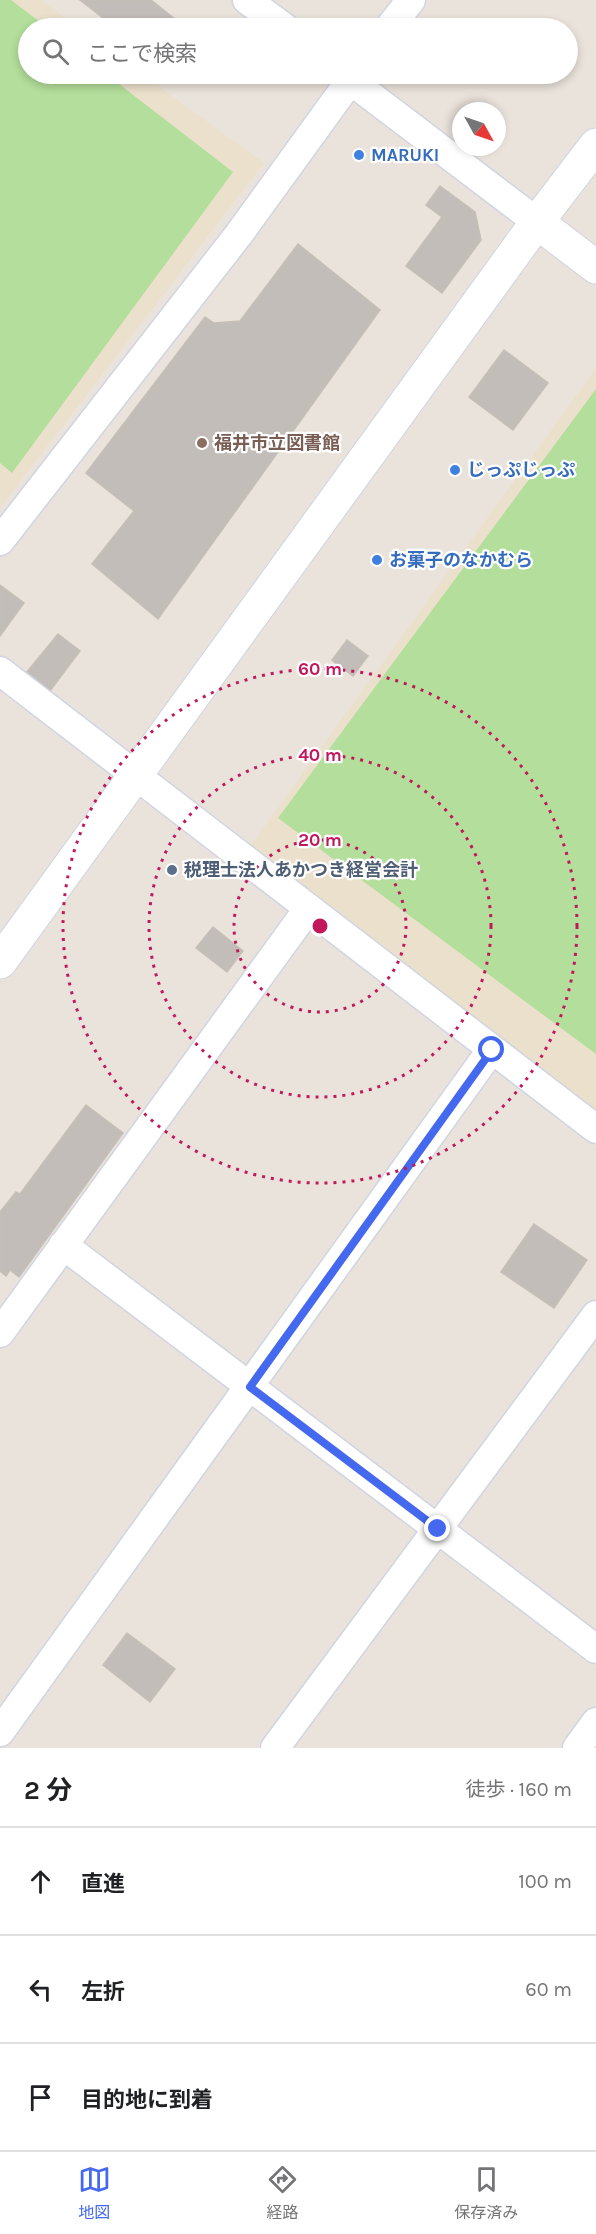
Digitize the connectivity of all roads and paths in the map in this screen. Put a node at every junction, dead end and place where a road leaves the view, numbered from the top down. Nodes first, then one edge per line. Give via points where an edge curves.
1 (247, 0) edge
2 (411, 0) edge
3 (271, 18) edge
4 (397, 18) edge
5 (343, 84) edge
6 (359, 84) edge
7 (596, 145) edge
8 (537, 222) junction
9 (596, 267) edge
10 (0, 541) edge
11 (0, 671) edge
12 (135, 775) junction
13 (308, 909) junction
14 (0, 962) edge
15 (492, 1050) junction
16 (596, 1129) edge
17 (63, 1245) junction
18 (596, 1315) edge
19 (0, 1333) edge
20 (250, 1387) junction
21 (438, 1529) junction
22 (596, 1649) edge
23 (596, 1722) edge
24 (0, 1732) edge
25 (275, 1748) edge
26 (577, 1748) edge

1 - 3 street
2 - 4 street
5 - 10 street via 239,234
6 - 8 street
7 - 8 street
8 - 9 street
8 - 12 street
11 - 12 street
12 - 13 street
12 - 14 street
13 - 15 street
13 - 17 street
15 - 16 street
15 - 20 street
17 - 19 street
17 - 20 street
18 - 21 street
20 - 21 street
20 - 24 street
21 - 22 street
21 - 25 street
23 - 26 street

